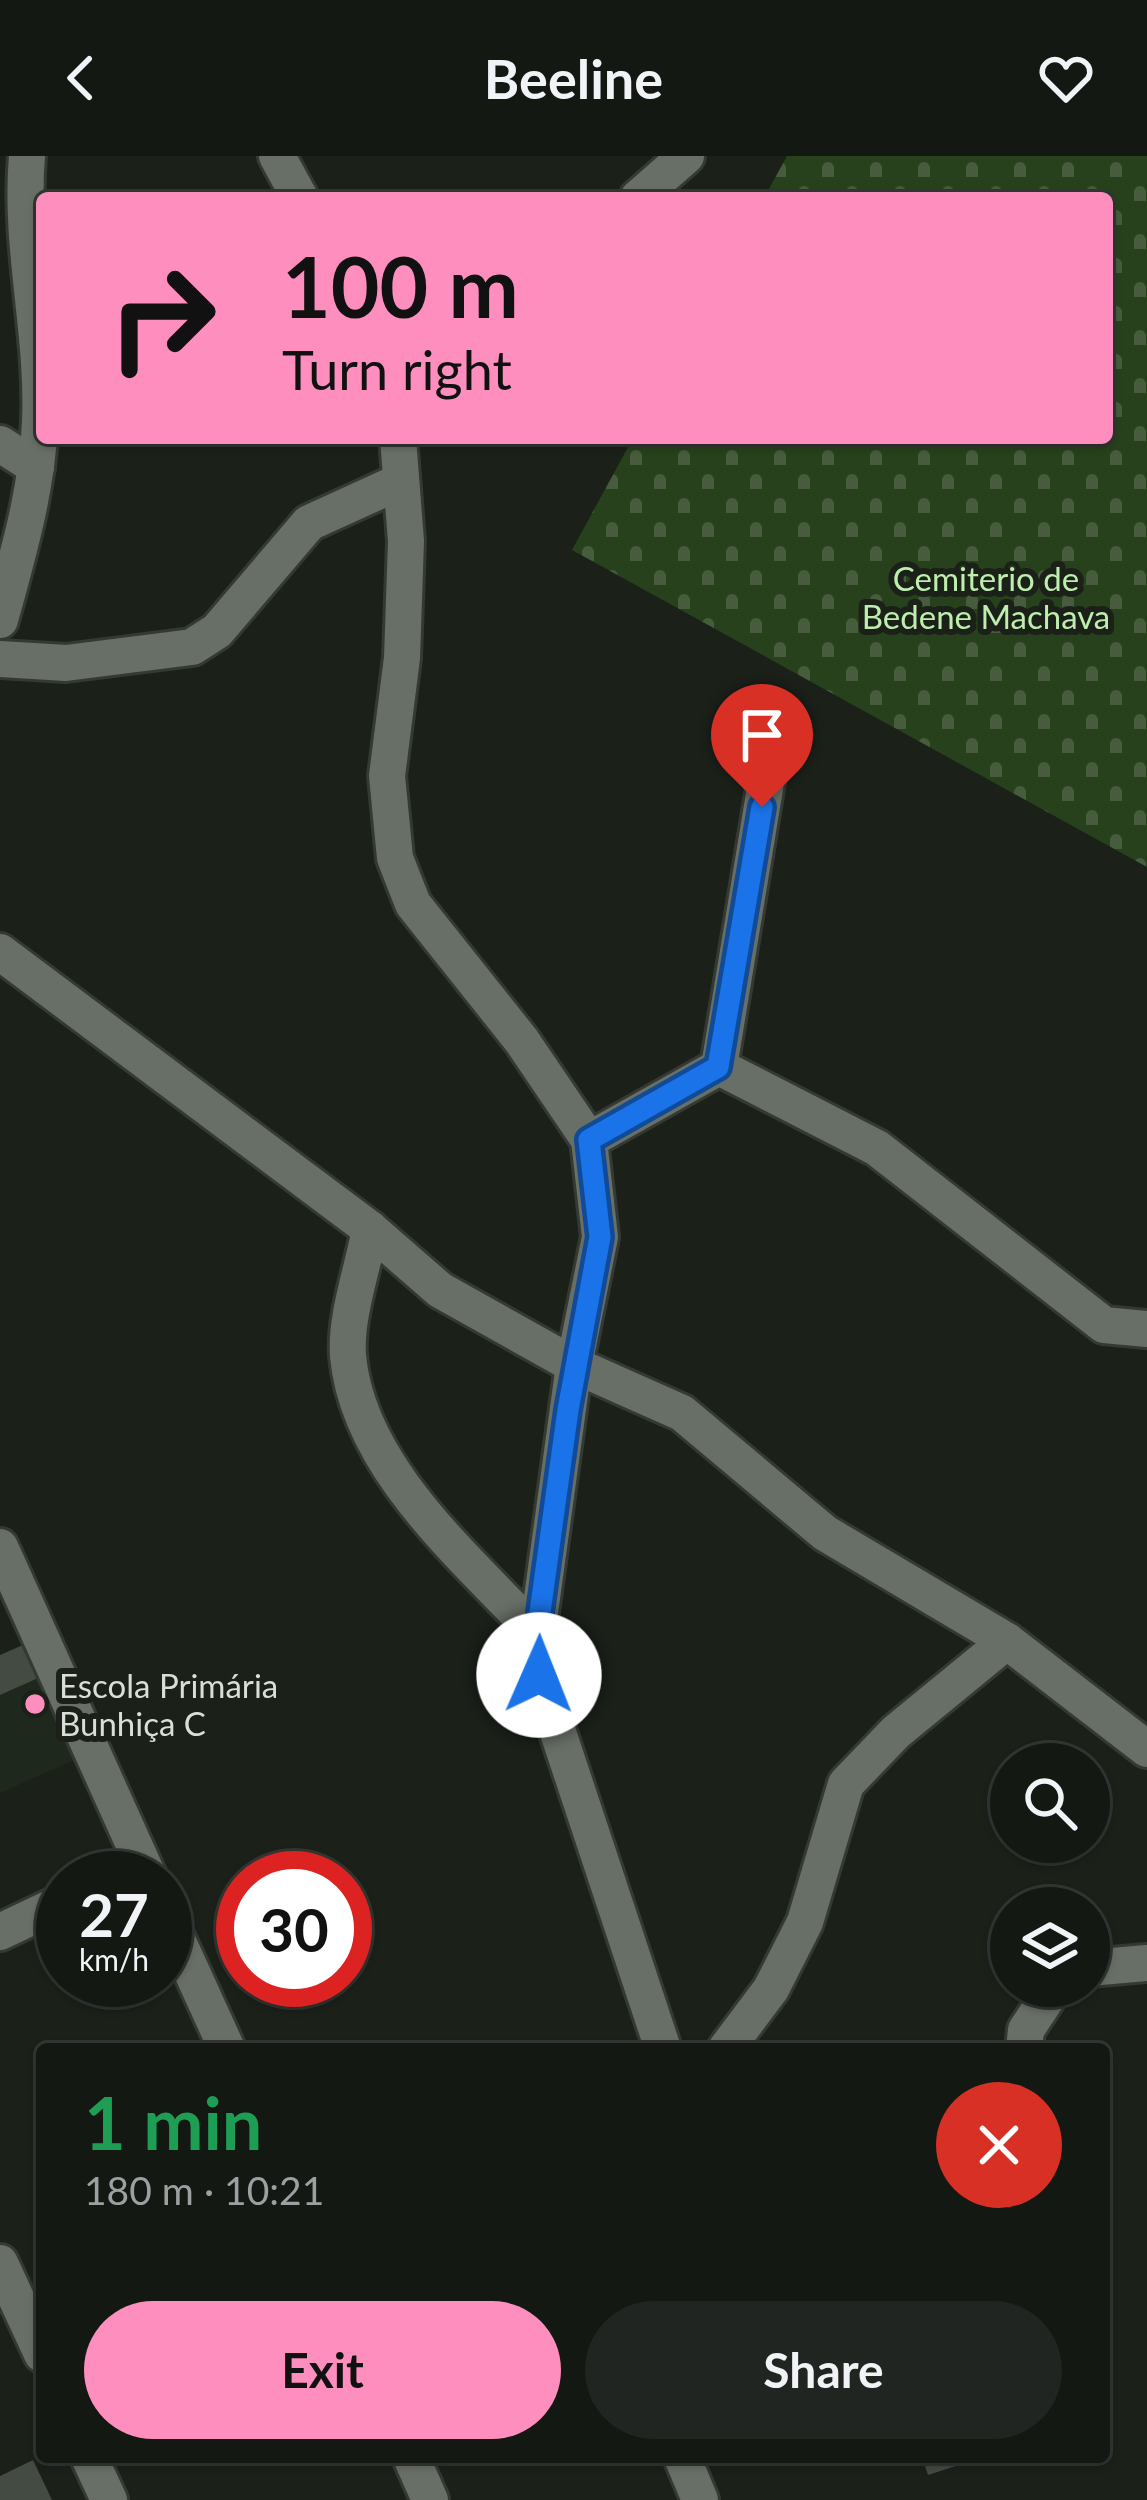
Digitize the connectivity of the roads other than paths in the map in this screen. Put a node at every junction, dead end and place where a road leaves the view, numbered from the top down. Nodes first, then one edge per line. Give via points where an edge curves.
1 (25, 156) edge
2 (277, 156) edge
3 (686, 156) edge
4 (0, 159) edge
5 (297, 192) edge
6 (645, 192) edge
7 (36, 367) edge
8 (0, 444) edge
9 (38, 444) edge
10 (398, 444) edge
11 (36, 467) junction
12 (401, 481) junction
13 (0, 620) edge
14 (0, 659) edge
15 (769, 764) dead end
16 (0, 952) edge
17 (718, 1067) junction
18 (589, 1140) junction
19 (370, 1229) junction
20 (1147, 1329) edge
21 (574, 1365) junction
22 (0, 1547) edge
23 (537, 1634) junction
24 (1006, 1641) junction
25 (1147, 1749) edge
26 (126, 1851) edge
27 (36, 1915) edge
28 (0, 1932) edge
29 (1147, 1963) edge
30 (1110, 1966) edge
31 (192, 1973) edge
32 (1041, 2007) edge
33 (223, 2043) edge
34 (661, 2043) edge
35 (730, 2043) edge
36 (1025, 2043) edge
37 (0, 2263) edge
38 (36, 2341) edge
39 (92, 2463) edge
40 (414, 2463) edge
41 (685, 2463) edge
42 (109, 2500) edge
43 (430, 2500) edge
44 (700, 2500) edge

1 - 4 street
1 - 7 street
2 - 5 street
3 - 6 street
8 - 11 street
9 - 11 street
10 - 12 street
11 - 13 street
12 - 14 street via 309,523 217,631 192,647 66,663
12 - 18 street via 402,658 386,776 395,858 412,904 522,1040
15 - 17 street
16 - 19 street
17 - 18 street
17 - 20 street via 878,1148 1104,1325
18 - 21 street via 600,1237
19 - 21 street via 440,1290
19 - 23 street via 348,1352 359,1414 395,1473
21 - 23 street
21 - 24 street via 682,1413 824,1534
22 - 26 street
23 - 34 street via 556,1733
24 - 25 street
24 - 35 street via 846,1784 805,1922 771,1989
27 - 28 street
29 - 30 street
31 - 33 street
32 - 36 street
37 - 38 street
39 - 42 street
40 - 43 street
41 - 44 street

